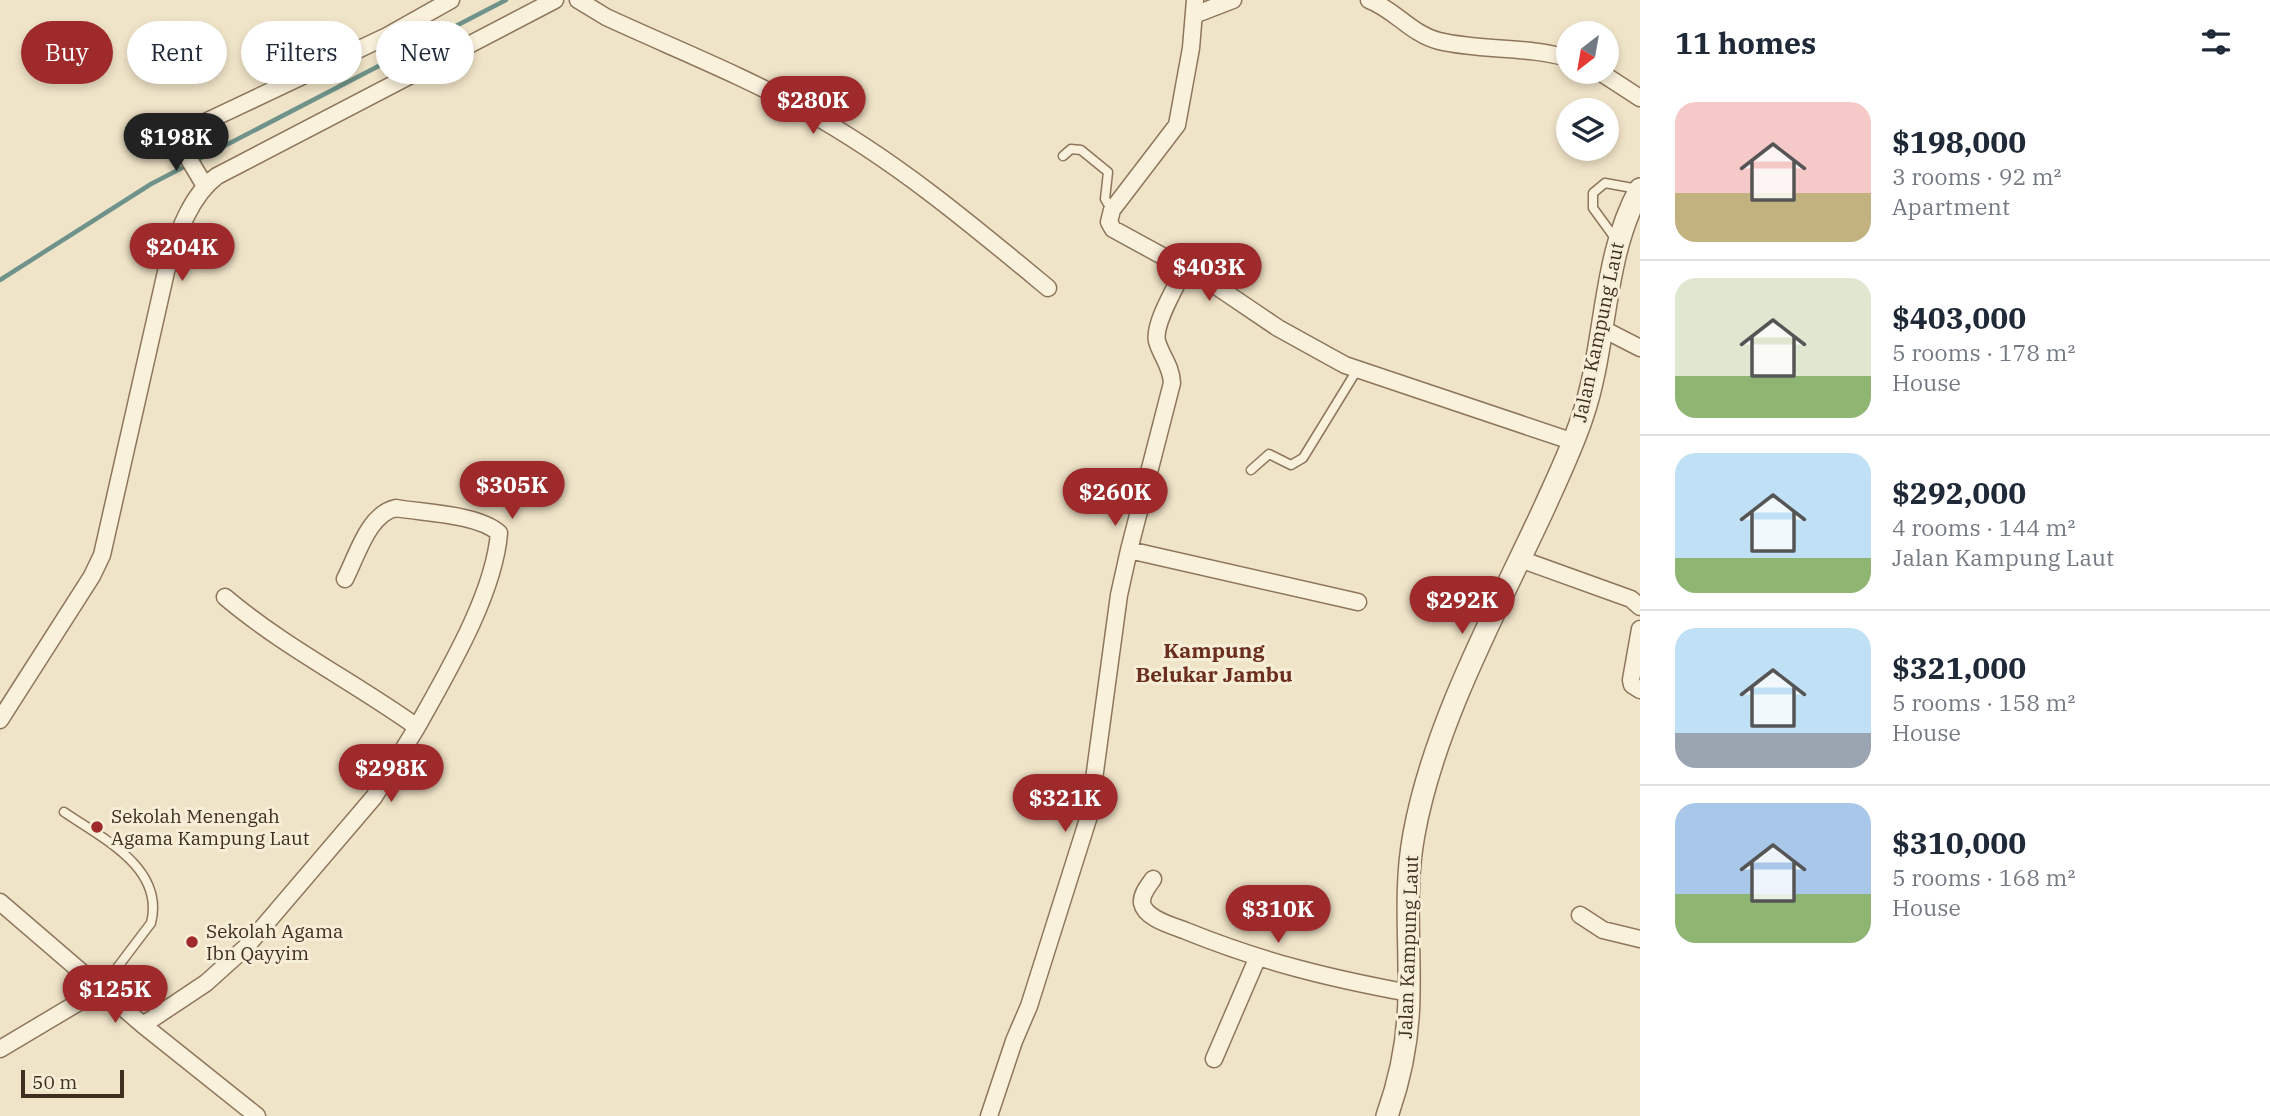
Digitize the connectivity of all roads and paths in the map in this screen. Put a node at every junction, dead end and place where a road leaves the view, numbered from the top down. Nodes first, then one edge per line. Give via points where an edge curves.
1 (450, 0) edge
2 (555, 0) edge
3 (578, 0) edge
4 (1233, 0) edge
5 (1374, 1) edge
6 (1195, 7) edge
7 (1556, 55) edge
8 (1618, 84) edge
9 (1640, 98) edge
10 (1063, 156) dead end
11 (203, 183) junction
12 (1640, 189) edge
13 (1112, 210) junction
14 (1617, 241) junction
15 (1185, 268) junction
16 (1048, 288) dead end
17 (1603, 329) junction
18 (1640, 348) edge
19 (1357, 370) junction
20 (1574, 442) junction
21 (1251, 470) dead end
22 (1129, 550) junction
23 (1520, 559) junction
24 (345, 579) dead end
25 (225, 597) dead end
26 (1358, 602) dead end
27 (1640, 607) edge
28 (1640, 629) edge
29 (1640, 691) edge
30 (0, 720) edge
31 (417, 727) junction
32 (64, 812) dead end
33 (1153, 878) dead end
34 (0, 902) edge
35 (1580, 915) dead end
36 (1640, 939) edge
37 (1258, 959) junction
38 (101, 989) junction
39 (1409, 993) junction
40 (143, 1025) junction
41 (0, 1049) edge
42 (1214, 1059) dead end
43 (257, 1116) edge
44 (989, 1116) edge
45 (1387, 1116) edge

1 - 11 street via 387,36 182,133 178,139 181,148
2 - 11 street
3 - 16 street via 837,129 947,204
4 - 6 street
5 - 7 street via 1438,41
6 - 13 street via 1177,125
8 - 9 street
10 - 13 lane via 1071,149 1081,150 1108,172 1105,199
11 - 30 street via 168,263 102,555
12 - 14 street, Jalan Kampung Laut
12 - 14 lane via 1605,183 1593,193 1594,208
13 - 15 street via 1113,229
14 - 17 street, Jalan Kampung Laut
15 - 19 street via 1278,328
15 - 22 street via 1158,327 1157,341 1171,369 1172,383
17 - 18 street
17 - 20 street, Jalan Kampung Laut
19 - 20 street
19 - 21 lane via 1303,458 1291,465 1269,454
20 - 23 street, Jalan Kampung Laut
22 - 26 street
22 - 44 street via 1088,816 1029,1006
23 - 27 street via 1631,599
23 - 39 street, Jalan Kampung Laut via 1423,789 1407,894
24 - 31 street via 376,517 386,510 466,519 489,524 499,533 485,589 452,664
25 - 31 street via 254,622
28 - 29 street via 1631,680
31 - 40 street via 374,797 246,947 206,983
32 - 38 lane via 135,864 147,879 152,896 151,923
33 - 37 street via 1142,900 1146,911
34 - 38 street
35 - 36 street via 1603,930
37 - 39 street
37 - 42 street
38 - 40 street
38 - 41 street
39 - 45 street, Jalan Kampung Laut via 1403,1056
40 - 43 street

